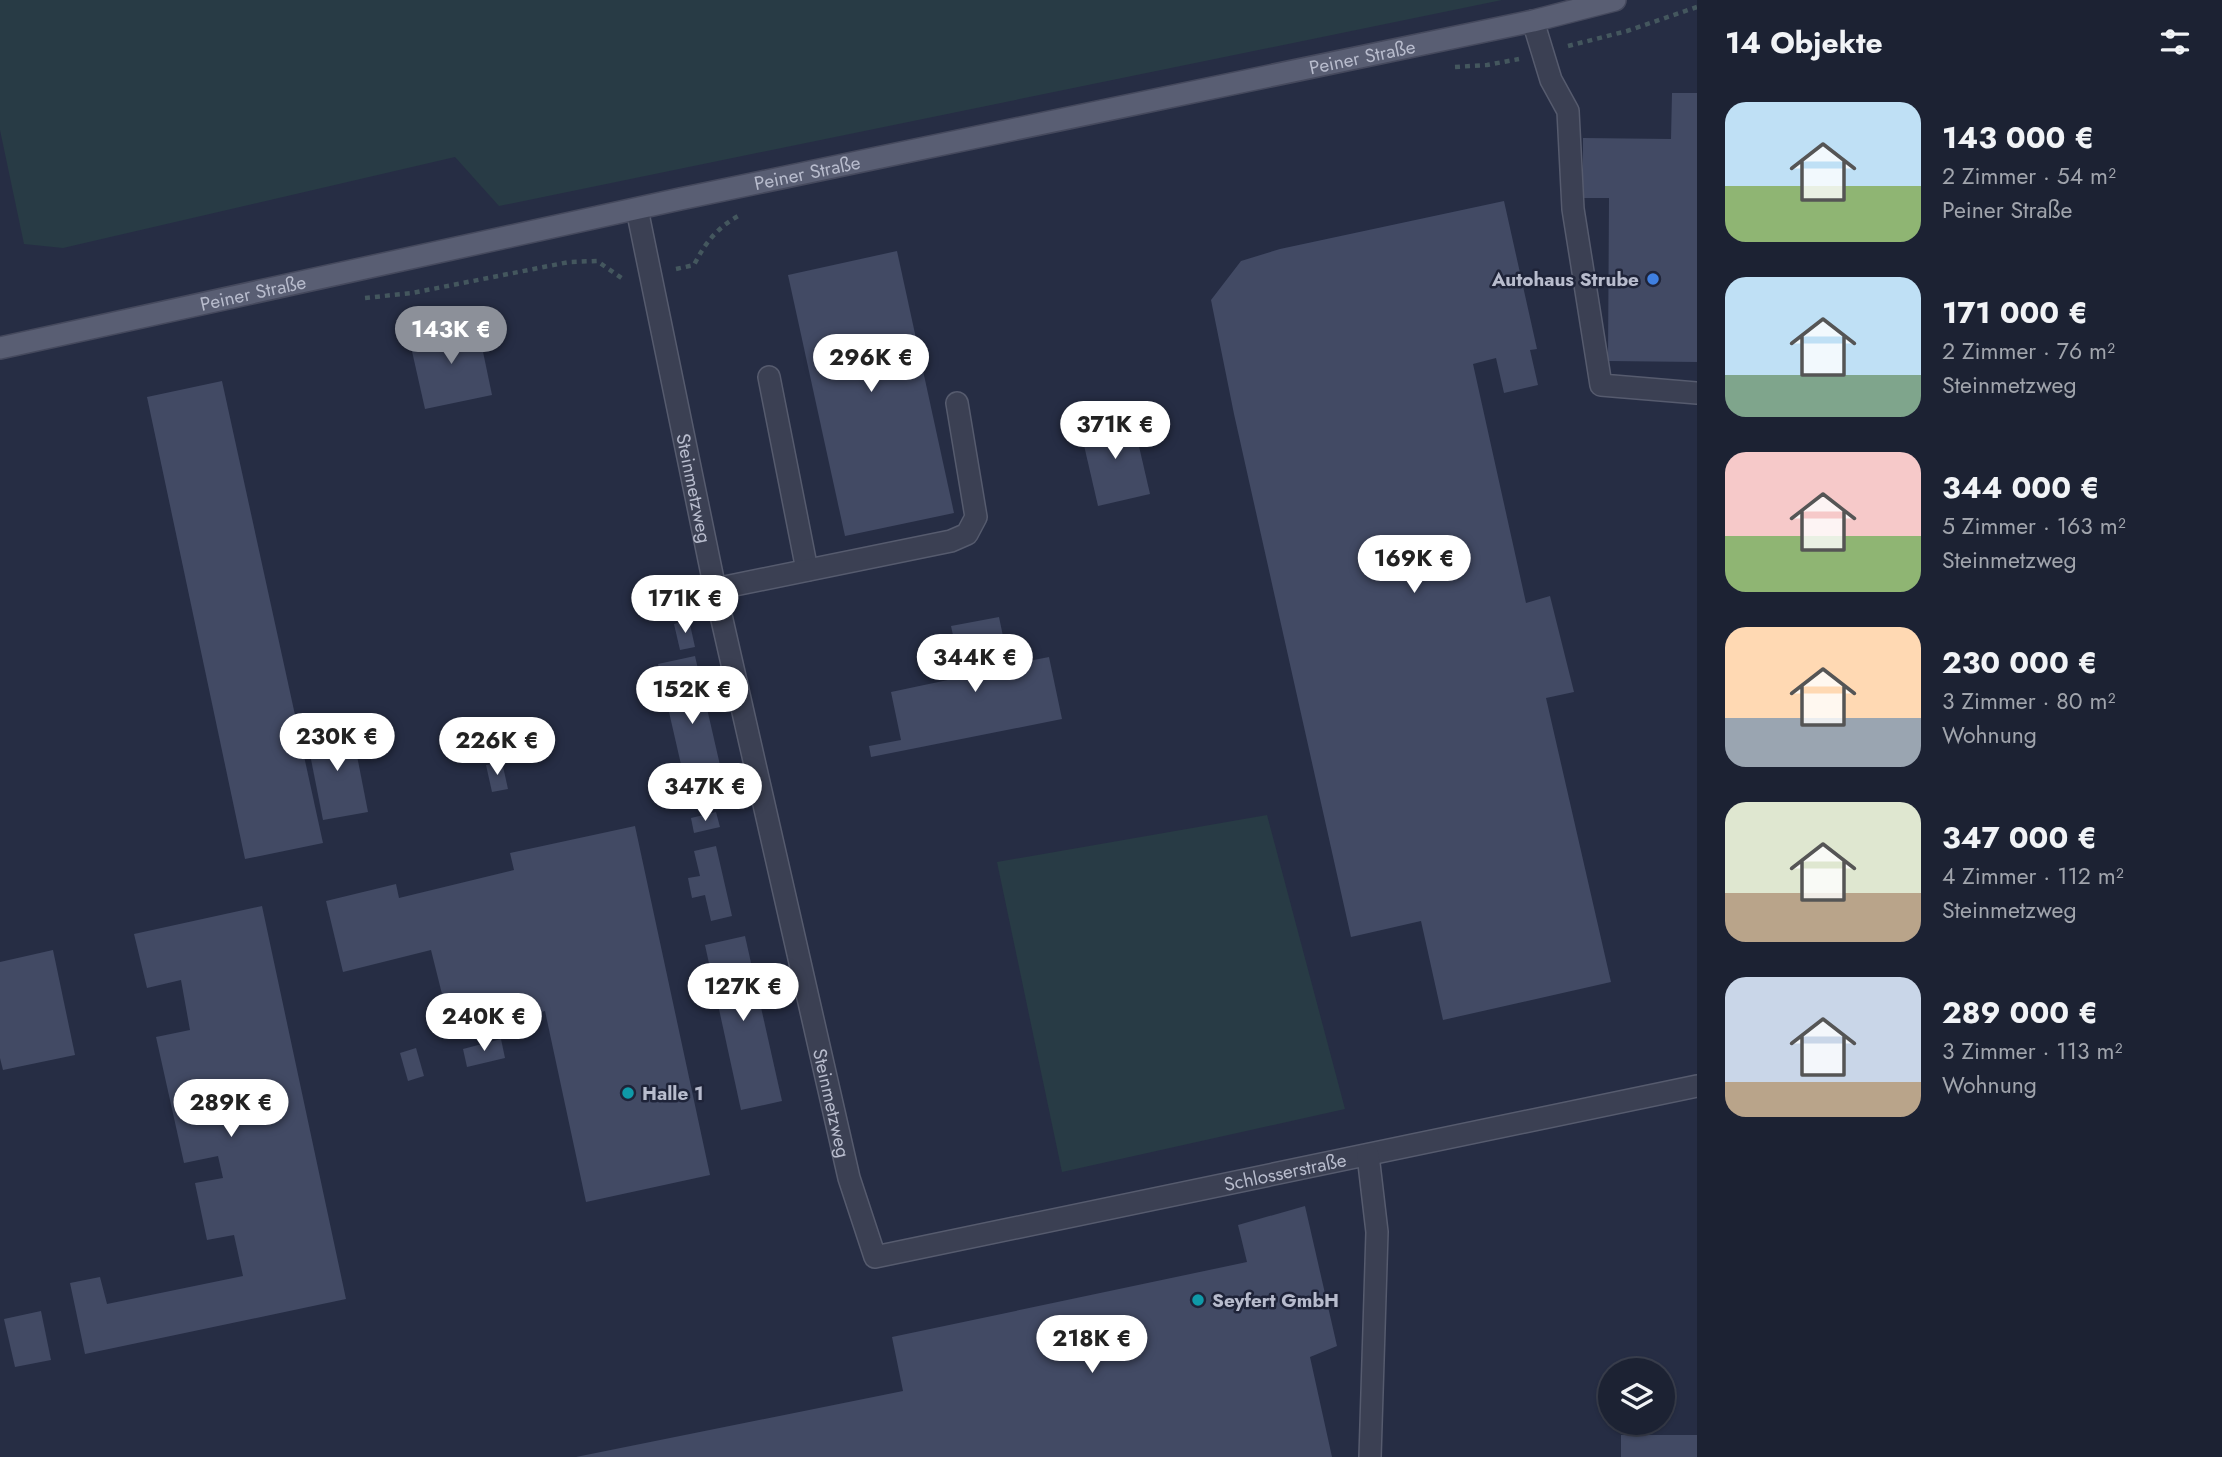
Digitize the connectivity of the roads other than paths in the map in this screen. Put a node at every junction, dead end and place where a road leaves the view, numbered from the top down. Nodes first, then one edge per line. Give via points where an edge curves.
1 (1615, 0) edge
2 (1533, 21) junction
3 (636, 209) junction
4 (0, 348) edge
5 (769, 377) dead end
6 (1697, 393) edge
7 (957, 404) dead end
8 (807, 570) junction
9 (715, 589) junction
10 (1697, 1086) edge
11 (1368, 1155) junction
12 (875, 1257) joint
13 (1370, 1457) edge

1 - 2 main road, Peiner Straße
2 - 3 main road, Peiner Straße
2 - 6 street via 1551,80 1568,111 1573,209 1601,384
3 - 4 main road, Peiner Straße
3 - 9 street, Steinmetzweg
5 - 8 street
7 - 8 street via 976,517 967,534
8 - 9 street
9 - 12 street, Steinmetzweg via 849,1178
10 - 11 street, Schlosserstraße
11 - 12 street, Schlosserstraße
11 - 13 street via 1377,1233

